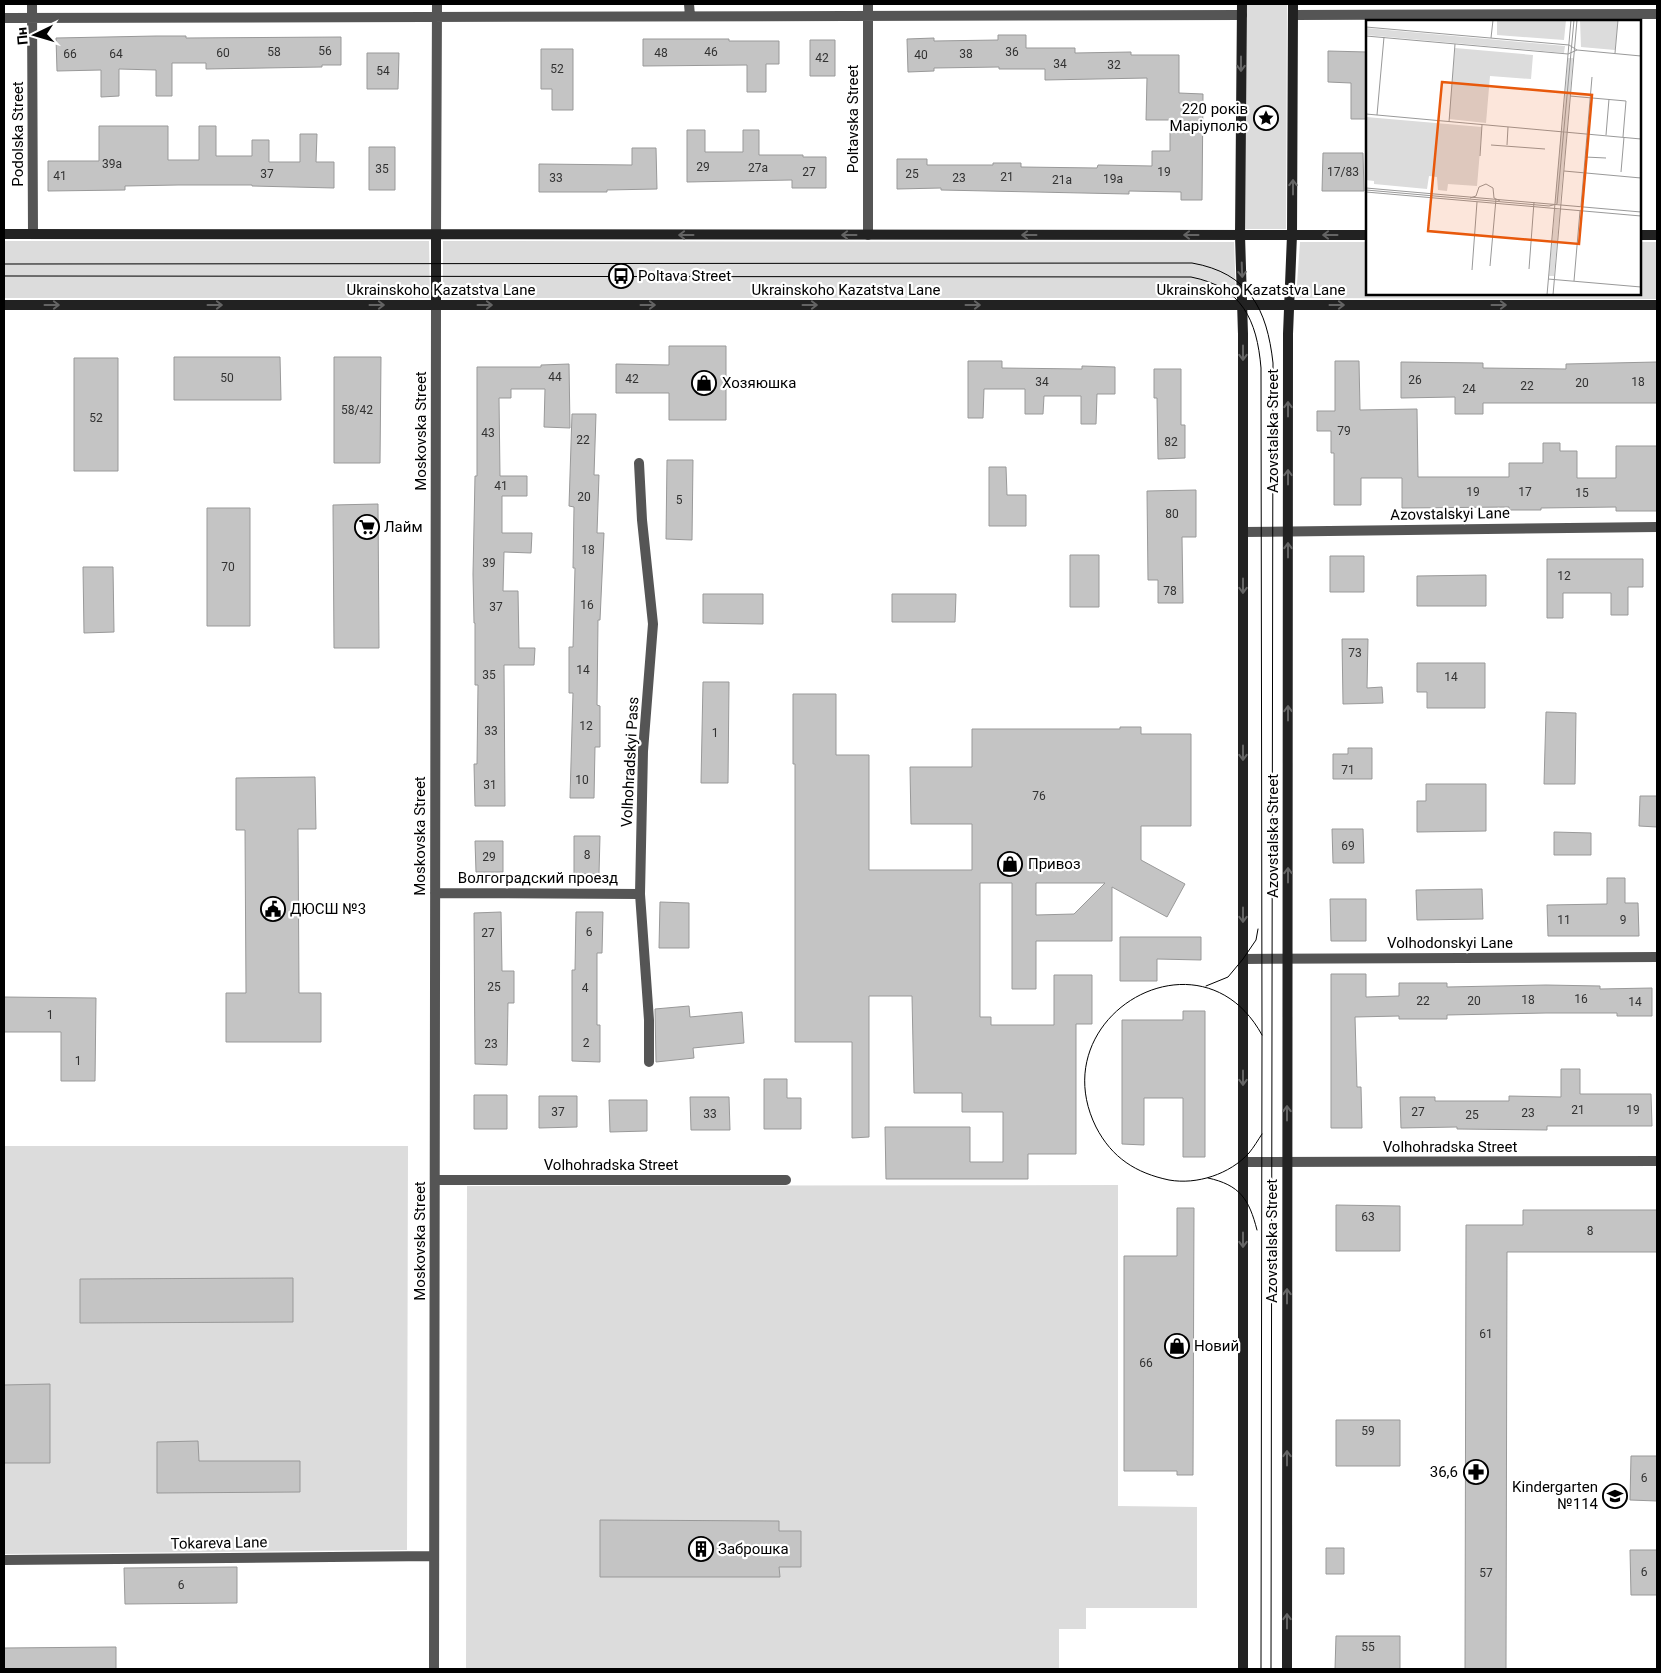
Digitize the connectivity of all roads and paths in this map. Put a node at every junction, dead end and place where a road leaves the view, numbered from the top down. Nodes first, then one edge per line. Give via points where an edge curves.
1 (32, 4) edge
2 (437, 4) edge
3 (690, 4) edge
4 (868, 4) edge
5 (1242, 4) edge
6 (1294, 9) edge
7 (1657, 14) edge
8 (1242, 15) junction
9 (690, 16) junction
10 (868, 16) junction
11 (437, 17) junction
12 (4, 18) edge
13 (32, 18) junction
14 (4, 234) edge
15 (33, 234) junction
16 (436, 235) junction
17 (868, 235) junction
18 (1292, 235) junction
19 (1366, 235) edge
20 (1641, 235) edge
21 (1657, 235) edge
22 (1240, 236) junction
23 (4, 305) edge
24 (436, 305) junction
25 (1243, 305) junction
26 (1288, 305) junction
27 (1657, 305) edge
28 (639, 463) dead end
29 (1657, 527) edge
30 (1288, 531) junction
31 (1243, 532) junction
32 (435, 893) junction
33 (640, 894) junction
34 (1657, 957) edge
35 (1243, 959) junction
36 (1288, 959) junction
37 (649, 1062) dead end
38 (1657, 1161) edge
39 (1243, 1162) junction
40 (1287, 1162) junction
41 (435, 1180) junction
42 (786, 1180) dead end
43 (434, 1556) junction
44 (4, 1560) edge
45 (434, 1669) edge
46 (1243, 1669) edge
47 (1287, 1669) edge

1 - 13 street, Podolska Street
2 - 11 street, Moskovska Street
3 - 9 street
4 - 10 street, Poltavska Street
5 - 8 street, Azovstalska Street
6 - 7 street
18 -> 6 street, Azovstalska Street
8 - 10 street
8 -> 22 street, Azovstalska Street
9 - 10 street
9 - 11 street
10 - 17 street, Poltavska Street
11 - 13 street
11 - 16 street, Moskovska Street
12 - 13 street
13 - 15 street, Podolska Street
14 - 15 street
15 - 16 street
17 -> 16 street
16 - 24 street, Moskovska Street
22 -> 17 street
19 -> 18 street
18 - 22 street
18 - 26 street, Azovstalska Street
20 - 21 street
22 -> 25 street, Azovstalska Street
23 -> 24 street, Ukrainskoho Kazatstva Lane
24 -> 25 street, Ukrainskoho Kazatstva Lane
24 - 32 street, Moskovska Street
25 - 26 street, Ukrainskoho Kazatstva Lane
25 -> 31 street, Azovstalska Street
26 -> 27 street, Ukrainskoho Kazatstva Lane
30 -> 26 street, Azovstalska Street
28 - 33 street, Volhohradskyi Pass via 652,624
29 - 30 street, Azovstalskyi Lane
30 - 31 street, Azovstalskyi Lane
36 -> 30 street, Azovstalska Street
31 -> 35 street, Azovstalska Street
32 - 33 street, Волгоградский проезд
32 - 41 street, Moskovska Street
33 - 37 street, Volhohradskyi Pass
34 - 36 street, Volhodonskyi Lane
35 - 36 street, Volhodonskyi Lane
35 -> 39 street, Azovstalska Street
40 -> 36 street, Azovstalska Street
38 - 40 street, Volhohradska Street
39 - 40 street, Volhohradska Street
39 -> 46 street, Azovstalska Street
47 -> 40 street, Azovstalska Street
41 - 42 street, Volhohradska Street
41 - 43 street, Moskovska Street
43 - 44 street, Tokareva Lane
43 - 45 street, Moskovska Street

